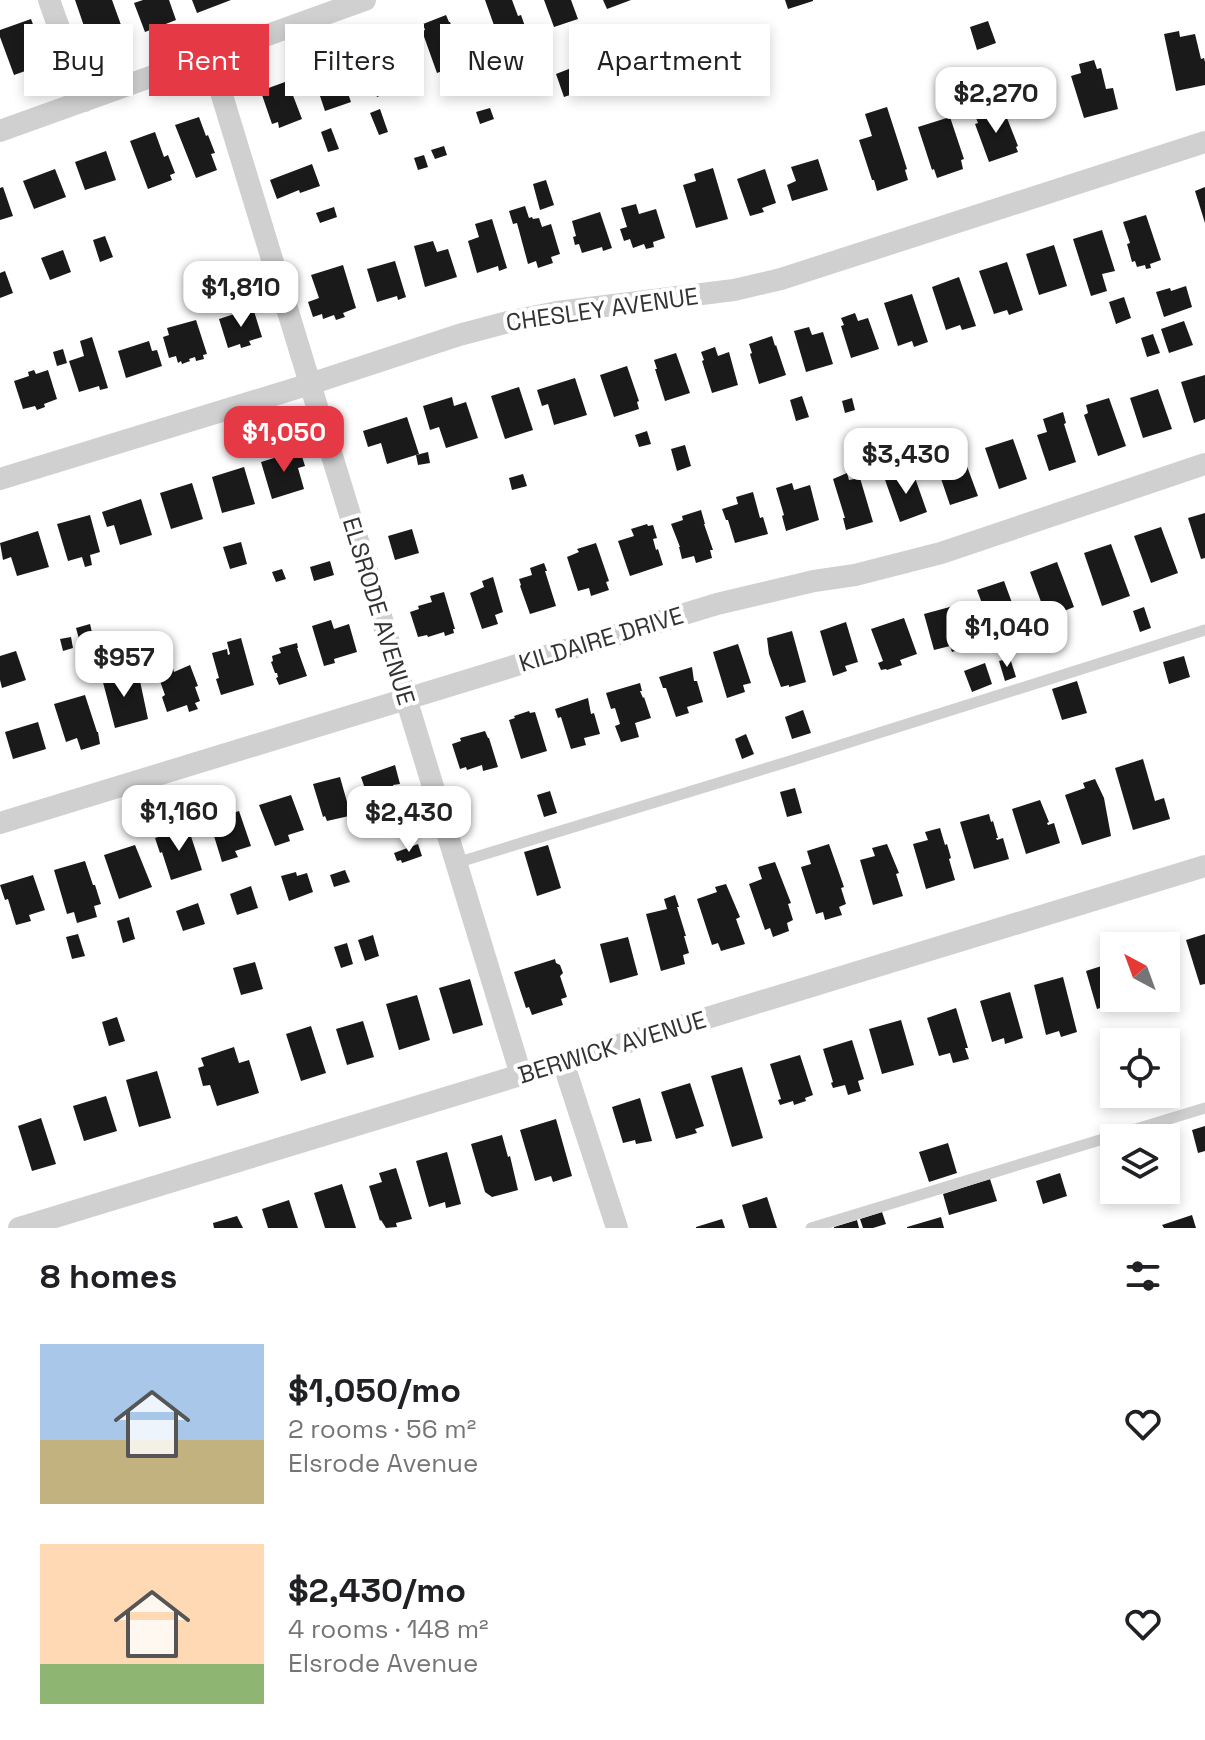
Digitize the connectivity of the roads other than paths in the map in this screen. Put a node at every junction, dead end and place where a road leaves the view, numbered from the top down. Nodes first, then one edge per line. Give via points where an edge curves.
1 (49, 0) edge
2 (365, 0) edge
3 (269, 35) edge
4 (149, 78) edge
5 (222, 96) edge
6 (85, 101) junction
7 (0, 131) edge
8 (1205, 142) edge
9 (310, 384) junction
10 (1205, 464) edge
11 (0, 479) edge
12 (1205, 630) edge
13 (406, 700) junction
14 (0, 823) edge
15 (456, 863) junction
16 (1205, 866) edge
17 (563, 1062) junction
18 (521, 1075) junction
19 (1205, 1108) edge
20 (19, 1228) edge
21 (617, 1228) edge
22 (811, 1228) edge

1 - 6 street
2 - 3 street
4 - 6 street
5 - 9 street, ELSRODE AVENUE
6 - 7 street
8 - 9 street, CHESLEY AVENUE via 781,279 512,321
9 - 11 street, CHESLEY AVENUE
9 - 13 street, ELSRODE AVENUE
10 - 13 street, KILDAIRE DRIVE via 941,553 717,604
12 - 15 lane
13 - 14 street, KILDAIRE DRIVE
13 - 15 street, ELSRODE AVENUE
15 - 18 street, ELSRODE AVENUE
16 - 17 street, BERWICK AVENUE
17 - 18 street, BERWICK AVENUE
17 - 21 street
18 - 20 street, BERWICK AVENUE
19 - 22 lane

